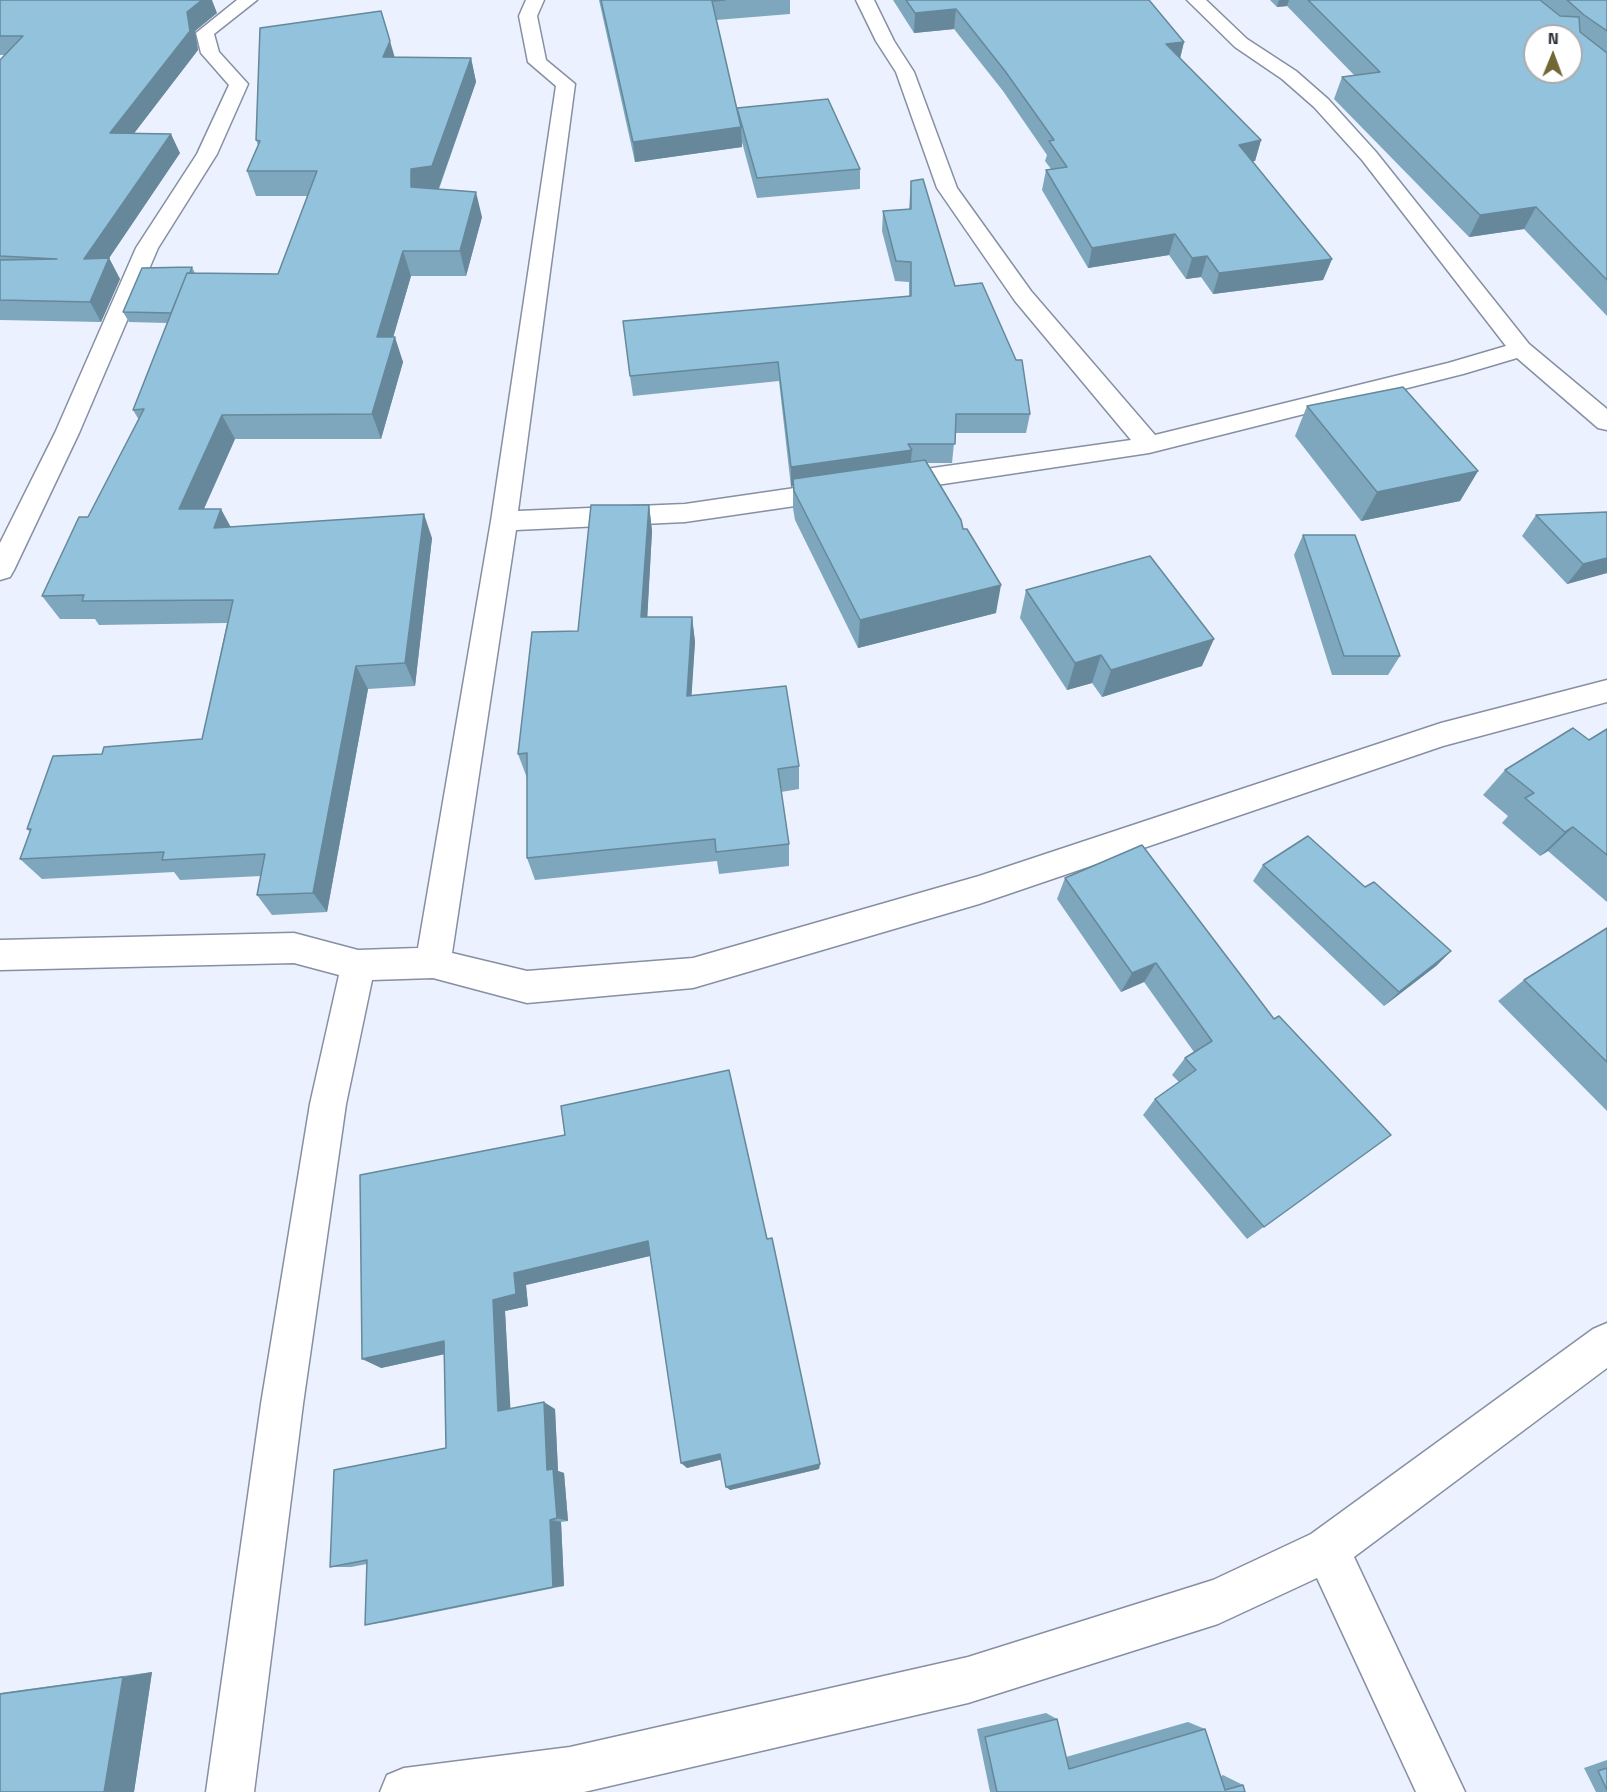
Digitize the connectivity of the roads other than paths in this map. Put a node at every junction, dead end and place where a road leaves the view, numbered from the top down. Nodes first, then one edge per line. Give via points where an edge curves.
1 (248, 0) edge
2 (535, 0) edge
3 (865, 0) edge
4 (1196, 0) edge
5 (1521, 349) junction
6 (1607, 422) edge
7 (1149, 445) junction
8 (504, 521) junction
9 (0, 570) edge
10 (1607, 691) edge
11 (0, 955) edge
12 (433, 963) junction
13 (358, 965) junction
14 (1607, 1343) edge
15 (1327, 1550) junction
16 (230, 1792) edge
17 (404, 1792) edge
18 (1441, 1792) edge

1 - 9 street via 206,33 210,53 239,84 207,154 147,248 67,433
2 - 8 street via 528,16 537,62 566,84
3 - 7 street via 905,72 947,188 1023,296
4 - 5 street via 1241,43 1322,103 1369,156
5 - 6 street
5 - 7 street
7 - 8 street via 685,513
8 - 12 street
10 - 12 street via 1441,735 979,890 693,973 527,987
11 - 13 street via 294,948
12 - 13 street
13 - 16 street via 324,1127
14 - 15 street
15 - 17 street via 1218,1601 968,1680 570,1771
15 - 18 street

